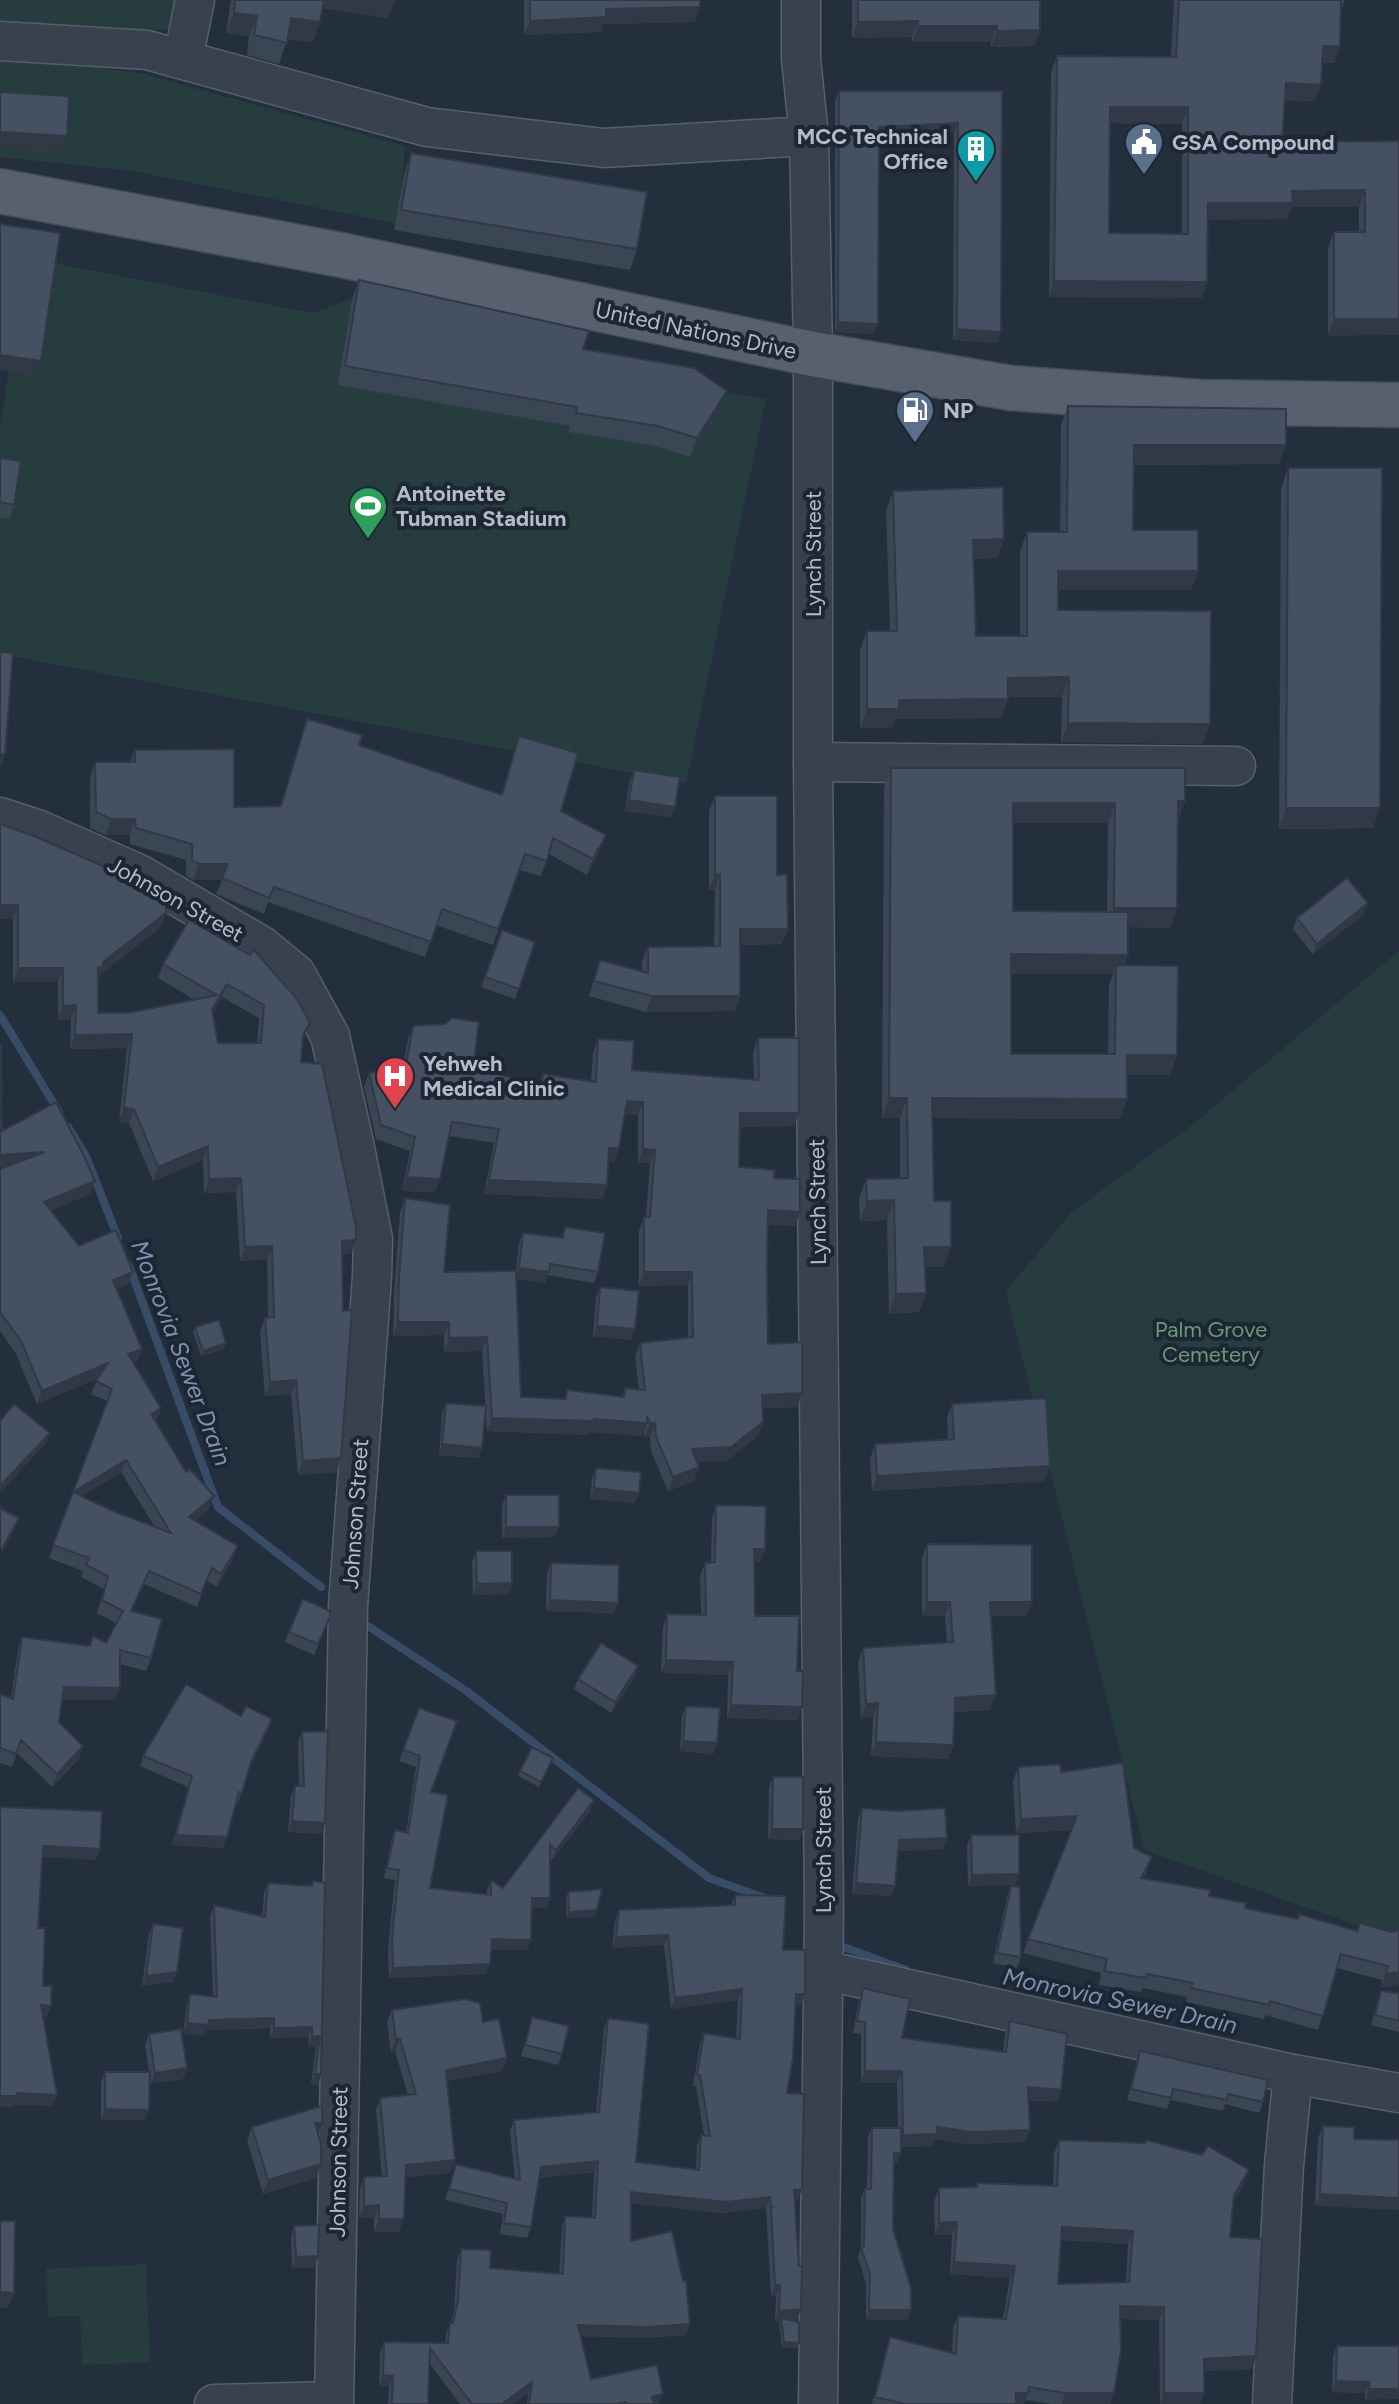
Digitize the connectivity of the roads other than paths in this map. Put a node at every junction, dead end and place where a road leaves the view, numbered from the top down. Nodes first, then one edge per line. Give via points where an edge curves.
1 (195, 0) edge
2 (801, 0) edge
3 (0, 41) edge
4 (183, 59) junction
5 (809, 136) junction
6 (0, 191) edge
7 (813, 354) junction
8 (1399, 405) edge
9 (813, 762) junction
10 (1236, 766) dead end
11 (0, 817) edge
12 (823, 1970) junction
13 (1293, 2074) junction
14 (1399, 2093) edge
15 (334, 2403) edge
16 (214, 2404) edge
17 (818, 2404) edge
18 (1272, 2404) edge

1 - 4 street
2 - 5 street, Lynch Street
3 - 4 street via 147,50
4 - 5 street via 427,127 604,148
5 - 7 street, Lynch Street
6 - 7 main road, United Nations Drive via 341,255
7 - 8 main road, United Nations Drive via 1011,388 1096,396
7 - 9 street, Lynch Street
9 - 10 street
9 - 12 street, Lynch Street
11 - 15 street, Johnson Street via 139,874 262,946 296,974 330,1036 354,1143 373,1239 348,1606
12 - 13 street
12 - 17 street, Lynch Street
13 - 14 street
13 - 18 street
15 - 16 street

